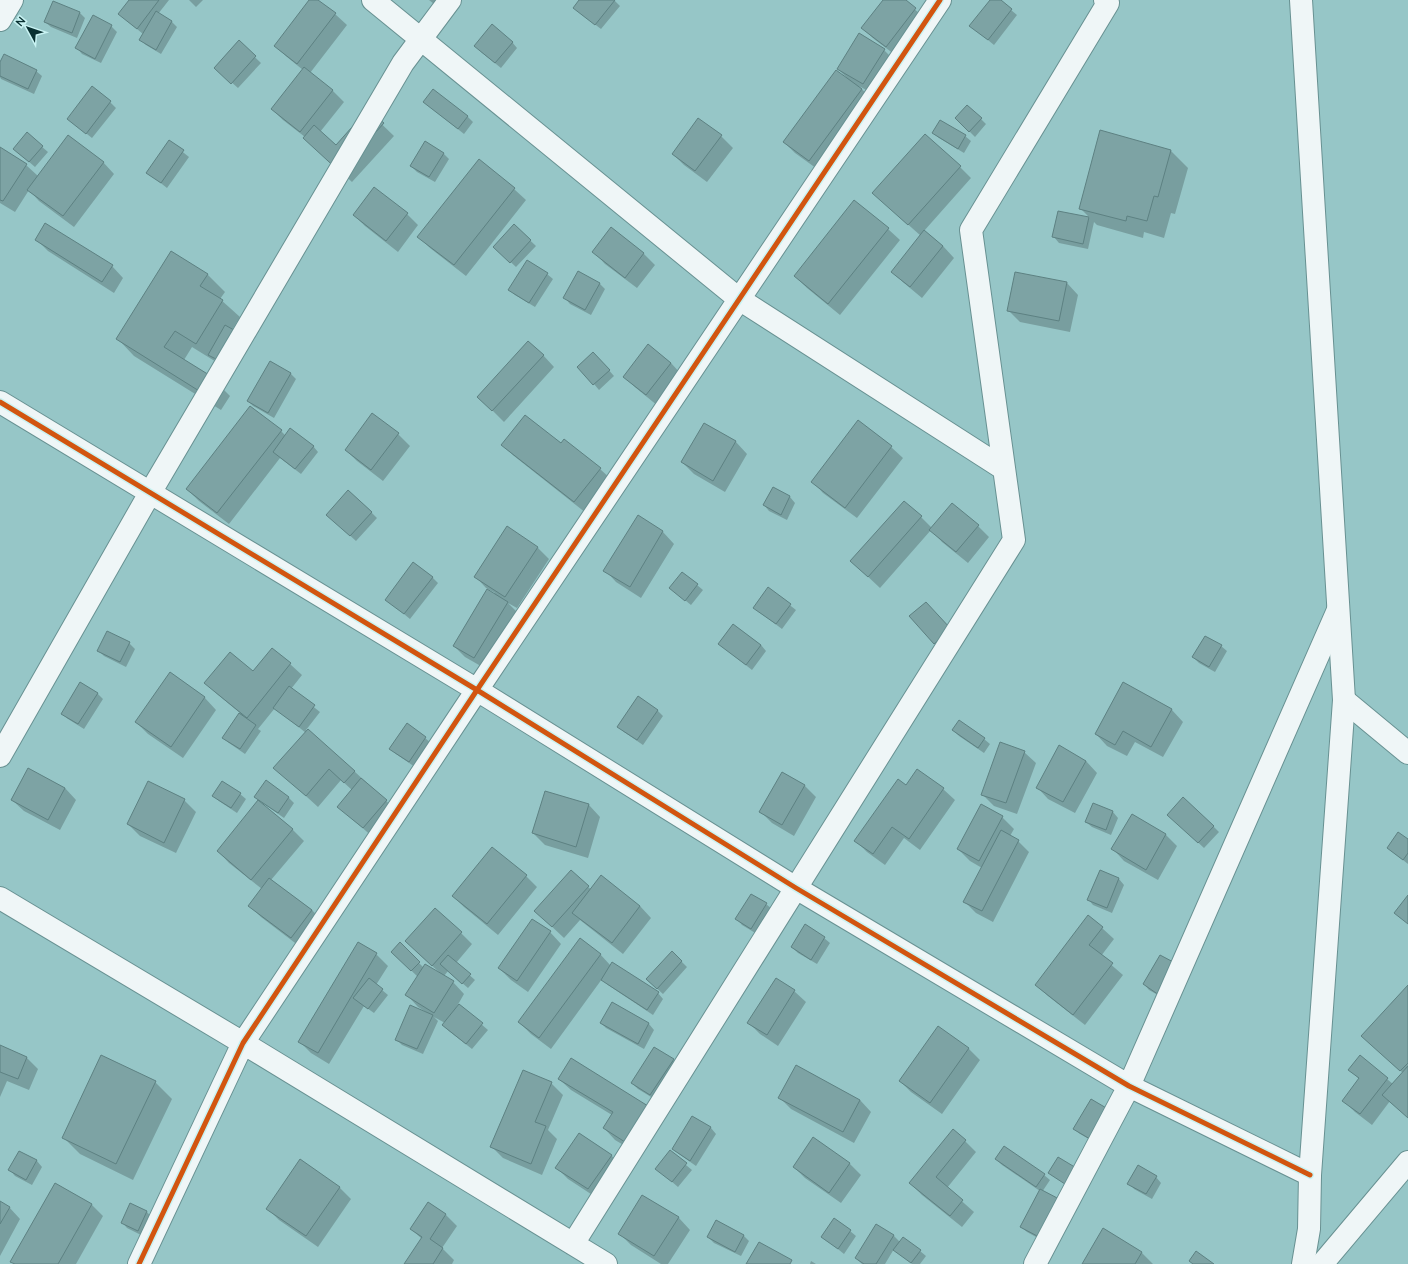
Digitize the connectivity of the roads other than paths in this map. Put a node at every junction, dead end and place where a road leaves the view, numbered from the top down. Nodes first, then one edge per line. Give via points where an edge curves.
1 (12, 0) edge
2 (373, 0) edge
3 (450, 0) edge
4 (940, 0) edge
5 (1105, 0) edge
6 (1301, 0) edge
7 (0, 20) edge
8 (421, 39) junction
9 (738, 299) junction
10 (0, 402) edge
11 (1004, 469) junction
12 (150, 493) junction
13 (1338, 610) junction
14 (477, 690) junction
15 (1344, 700) junction
16 (1408, 754) edge
17 (0, 756) edge
18 (796, 888) junction
19 (0, 898) edge
20 (243, 1043) junction
21 (1129, 1086) junction
22 (1408, 1162) edge
23 (1310, 1174) junction
24 (573, 1244) junction
25 (139, 1264) edge
26 (606, 1264) edge
27 (1035, 1264) edge
28 (1303, 1264) edge
29 (1322, 1264) edge

1 - 7 main road
2 - 8 main road
3 - 8 main road
4 - 9 main road
5 - 11 main road via 1108,3 971,230
6 - 13 main road
8 - 9 main road
8 - 12 main road via 399,70
9 - 11 main road
9 - 14 main road
10 - 12 main road
11 - 18 main road via 1014,540
12 - 14 main road
12 - 17 main road
13 - 15 main road
13 - 21 main road
14 - 18 main road
14 - 20 main road
15 - 16 main road
15 - 23 main road
18 - 21 main road
18 - 24 main road
19 - 20 main road
20 - 24 main road
20 - 25 main road
21 - 23 main road
21 - 27 main road
22 - 29 main road
23 - 28 main road via 1309,1229
24 - 26 main road

